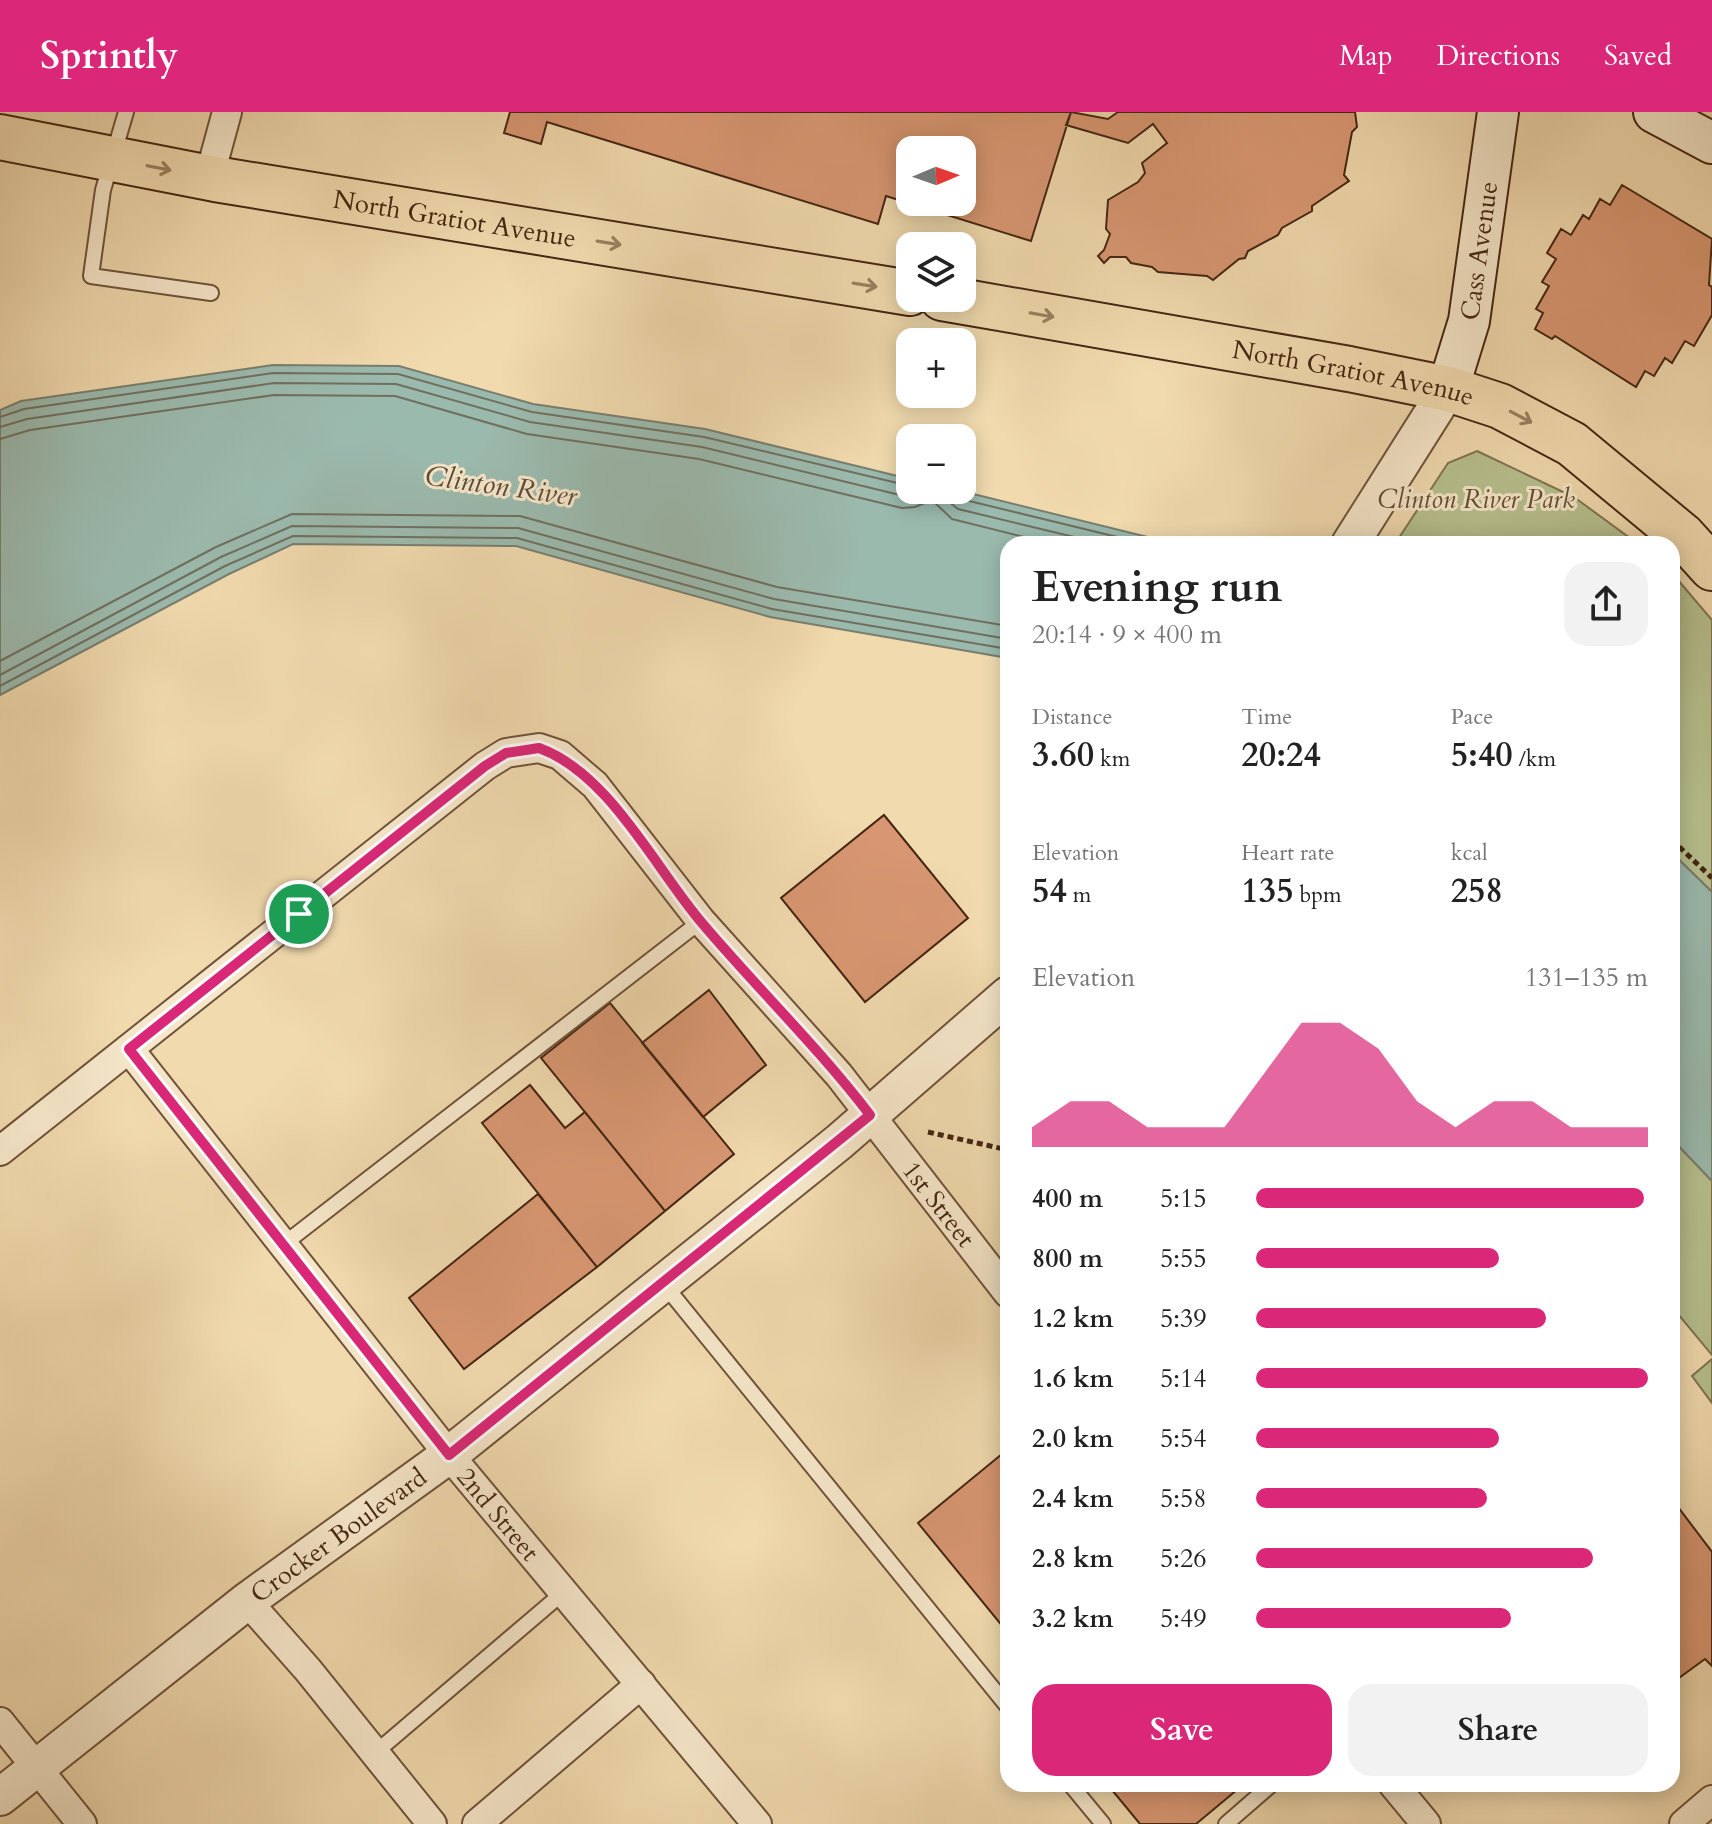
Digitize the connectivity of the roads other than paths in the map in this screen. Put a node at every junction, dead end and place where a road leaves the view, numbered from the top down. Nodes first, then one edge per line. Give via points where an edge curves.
1 (126, 112) edge
2 (227, 112) edge
3 (1498, 112) edge
4 (1654, 112) edge
5 (5, 133) edge
6 (1712, 143) edge
7 (112, 159) junction
8 (209, 178) junction
9 (896, 291) edge
10 (211, 293) dead end
11 (976, 304) edge
12 (1448, 389) junction
13 (1355, 536) edge
14 (1712, 568) edge
15 (701, 921) junction
16 (1000, 1002) edge
17 (129, 1049) junction
18 (870, 1115) junction
19 (0, 1151) edge
20 (284, 1244) junction
21 (662, 1282) junction
22 (1000, 1283) edge
23 (449, 1455) junction
24 (565, 1591) junction
25 (247, 1601) junction
26 (641, 1684) junction
27 (1000, 1697) edge
28 (0, 1722) edge
29 (375, 1753) junction
30 (37, 1767) junction
31 (1077, 1792) edge
32 (1263, 1792) edge
33 (1400, 1792) edge
34 (0, 1797) edge
35 (1712, 1800) edge
36 (82, 1824) edge
37 (432, 1824) edge
38 (477, 1824) edge
39 (757, 1824) edge
40 (1103, 1824) edge
41 (1226, 1824) edge
42 (1426, 1824) edge
43 (1684, 1824) edge

1 - 7 lane
2 - 8 street
3 - 12 main road, Cass Avenue via 1469,321
4 - 6 main road
5 - 7 main road, North Gratiot Avenue
7 -> 8 main road, North Gratiot Avenue
7 - 10 lane via 91,276
8 -> 9 main road, North Gratiot Avenue
11 -> 12 main road, North Gratiot Avenue
12 - 13 street
12 -> 14 main road, North Gratiot Avenue via 1500,406 1572,444 1683,536
15 - 17 street, 1st Street via 595,785 560,755 539,748 506,753
15 - 18 street, 1st Street
15 - 20 lane
16 - 18 street, Crocker Boulevard
17 - 19 street
17 - 20 street, 2nd Street
18 - 21 street, Crocker Boulevard
18 - 22 street, 1st Street
20 - 23 street, 2nd Street
21 - 23 street, Crocker Boulevard
21 - 27 lane
23 - 24 street, 2nd Street
23 - 25 street, Crocker Boulevard
24 - 26 street, 2nd Street
24 - 29 lane
25 - 29 street
25 - 30 street, Crocker Boulevard
26 - 38 street
26 - 39 street, 2nd Street
28 - 30 street
29 - 37 street
30 - 34 street, Crocker Boulevard
30 - 36 street
31 - 40 lane
32 - 41 lane
33 - 42 street
35 - 43 street

